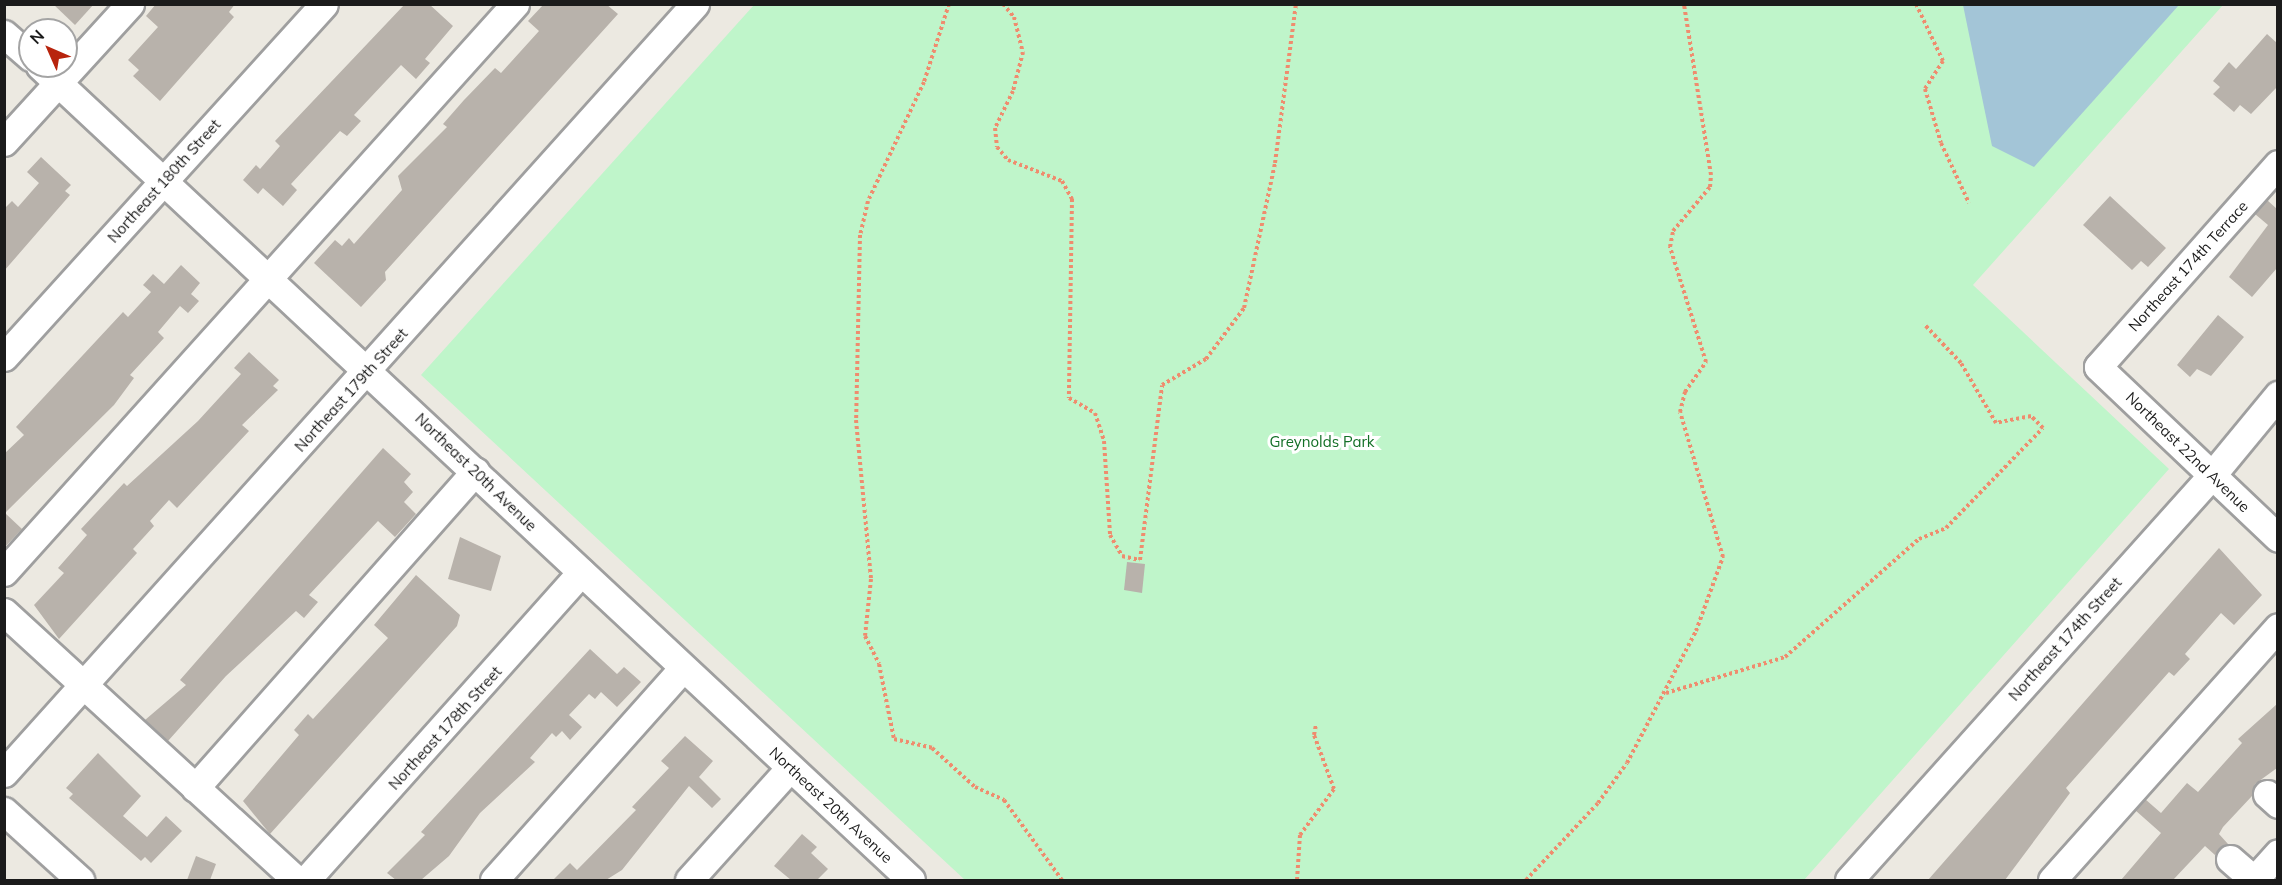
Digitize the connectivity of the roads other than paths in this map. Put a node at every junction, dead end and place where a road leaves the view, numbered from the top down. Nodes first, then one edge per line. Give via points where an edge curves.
1 (130, 4) edge
2 (324, 4) edge
3 (515, 4) edge
4 (695, 4) edge
5 (4, 34) edge
6 (18, 46) edge
7 (78, 49) edge
8 (46, 78) edge
9 (53, 78) edge
10 (4, 142) edge
11 (2277, 164) edge
12 (165, 179) junction
13 (270, 277) junction
14 (4, 357) edge
15 (2098, 367) joint
16 (370, 370) junction
17 (2277, 394) edge
18 (475, 471) junction
19 (2212, 475) junction
20 (2277, 538) edge
21 (4, 572) edge
22 (581, 572) junction
23 (4, 612) edge
24 (2277, 627) edge
25 (683, 668) junction
26 (84, 685) junction
27 (790, 768) junction
28 (4, 773) edge
29 (195, 788) junction
30 (4, 811) edge
31 (2277, 853) edge
32 (2230, 859) dead end
33 (895, 875) edge
34 (80, 880) edge
35 (296, 880) edge
36 (306, 880) edge
37 (494, 880) edge
38 (689, 880) edge
39 (1849, 880) edge
40 (2052, 880) edge
41 (2254, 880) edge

1 - 7 street
2 - 12 street, Northeast 180th Street
3 - 13 street
4 - 16 street, Northeast 179th Street
5 - 6 street
8 - 10 street
9 - 12 street, Northeast 20th Avenue
11 - 15 street, Northeast 174th Terrace
12 - 13 street, Northeast 20th Avenue
12 - 14 street, Northeast 180th Street
13 - 16 street, Northeast 20th Avenue
13 - 21 street
15 - 19 street, Northeast 22nd Avenue
16 - 18 street, Northeast 20th Avenue
16 - 26 street, Northeast 179th Street
17 - 19 street, Northeast 174th Street
18 - 22 street, Northeast 20th Avenue
18 - 29 street
19 - 20 street, Northeast 22nd Avenue
19 - 39 street, Northeast 174th Street
22 - 25 street, Northeast 20th Avenue
22 - 36 street, Northeast 178th Street
23 - 26 street
24 - 40 street
25 - 27 street, Northeast 20th Avenue
25 - 37 street
26 - 28 street, Northeast 179th Street
26 - 29 street
27 - 33 street, Northeast 20th Avenue
27 - 38 street
29 - 35 street
30 - 34 street
31 - 41 street
32 - 41 street

